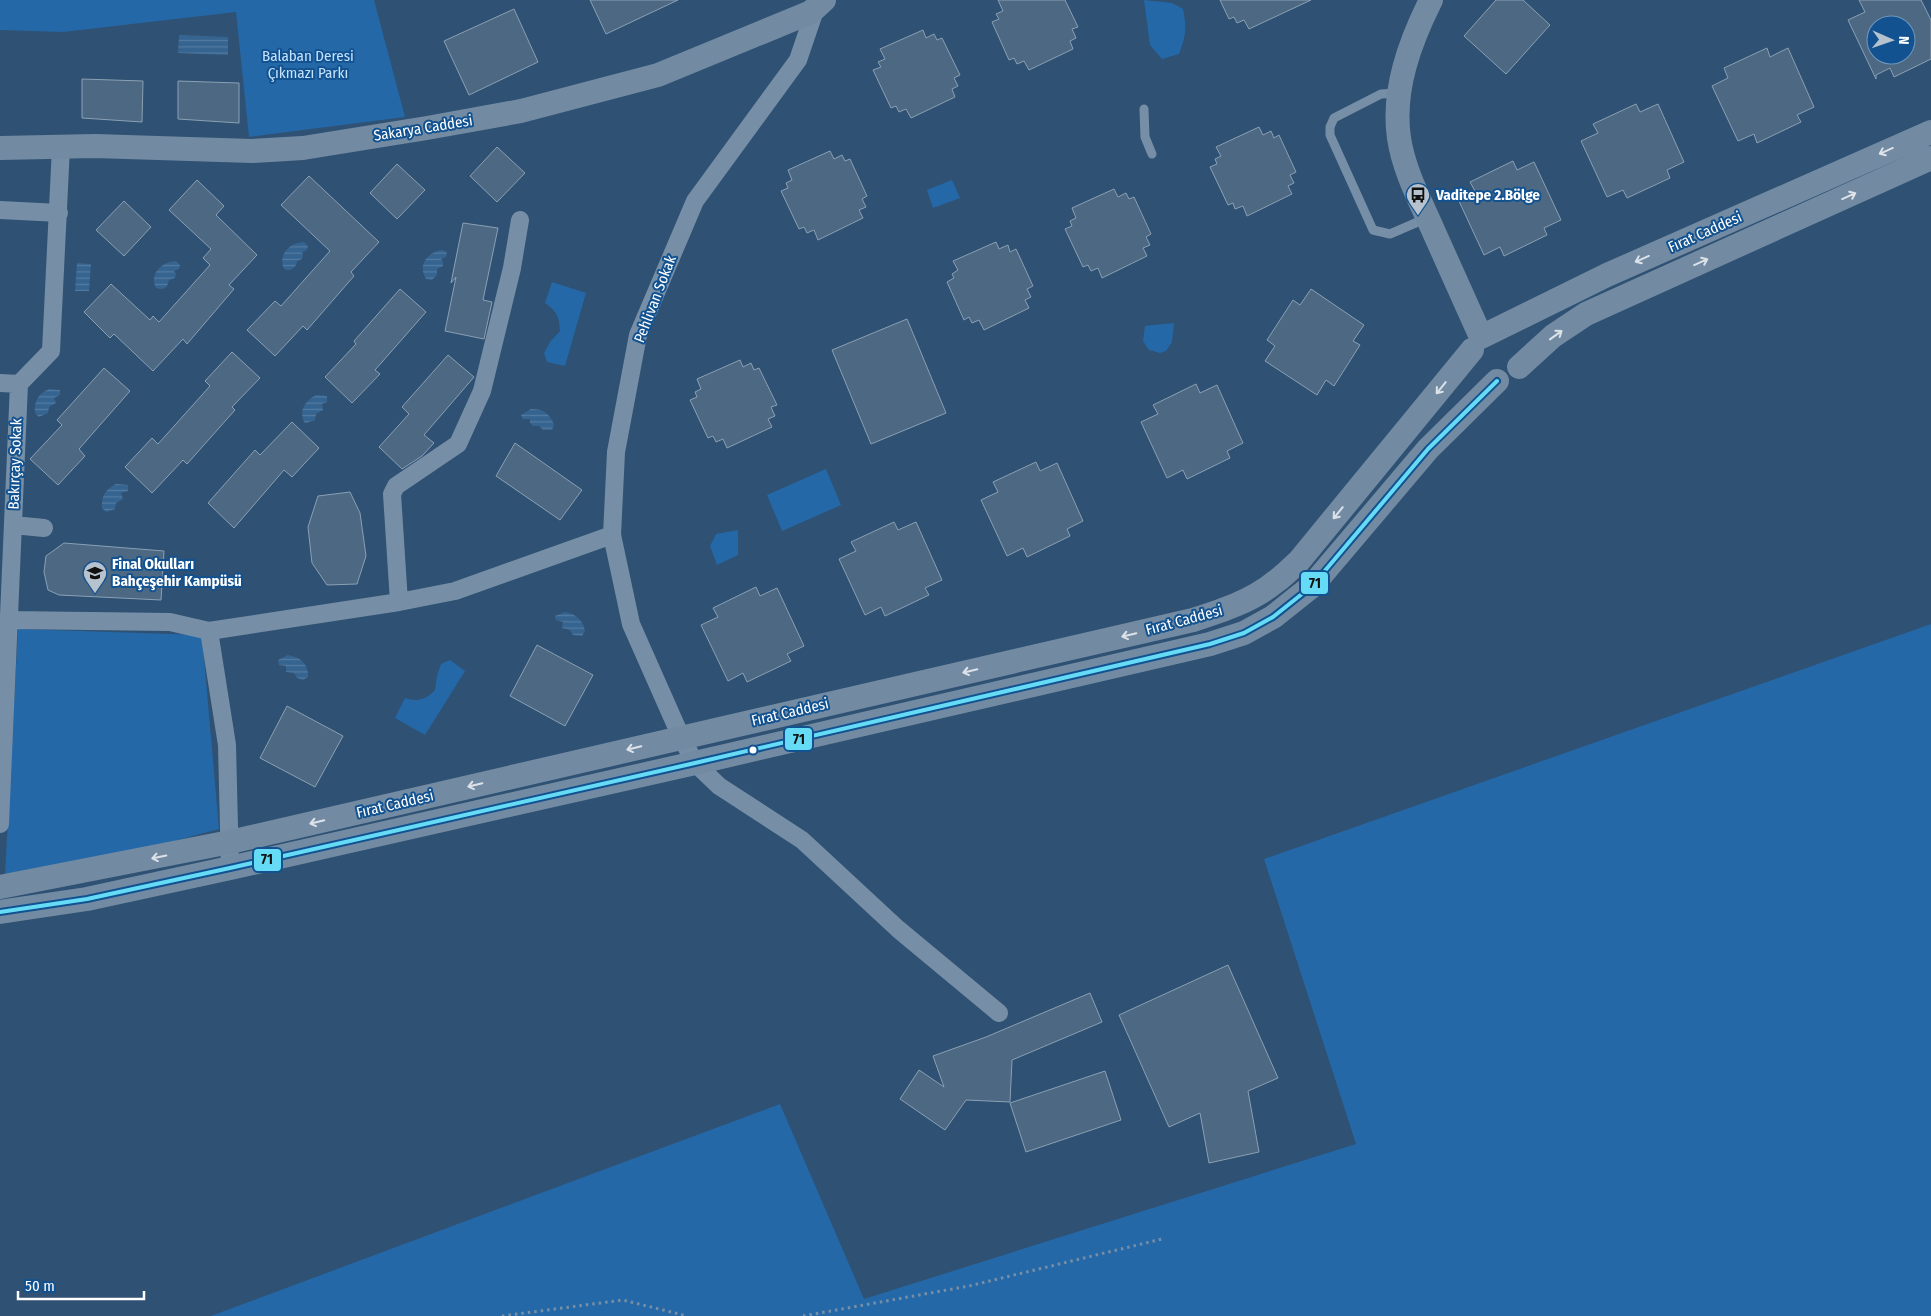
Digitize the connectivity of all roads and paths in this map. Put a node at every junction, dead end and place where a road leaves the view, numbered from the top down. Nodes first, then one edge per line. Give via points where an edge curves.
1 (1431, 0) edge
2 (820, 3) edge
3 (1400, 92) junction
4 (1144, 109) dead end
5 (1931, 132) edge
6 (61, 147) junction
7 (0, 148) edge
8 (1152, 154) dead end
9 (1931, 158) edge
10 (0, 210) edge
11 (58, 214) junction
12 (1428, 218) junction
13 (520, 220) dead end
14 (1477, 344) junction
15 (1518, 367) junction
16 (1497, 382) junction
17 (0, 383) edge
18 (19, 384) junction
19 (13, 525) junction
20 (44, 528) dead end
21 (612, 535) junction
22 (5, 585) edge
23 (400, 602) junction
24 (9, 620) junction
25 (209, 631) junction
26 (681, 737) junction
27 (695, 763) junction
28 (0, 824) edge
29 (230, 842) junction
30 (230, 868) junction
31 (0, 887) edge
32 (0, 912) edge
33 (999, 1013) dead end
34 (1162, 1239) dead end
35 (502, 1316) edge
36 (687, 1316) edge
37 (803, 1316) edge

1 - 3 main road via 1404,64
2 - 6 main road, Sakarya Caddesi via 811,12 658,75 521,112 303,148 252,151
2 - 21 street, Pehlivan Sokak via 798,60 695,201 638,335 616,452
3 - 12 main road via 1399,138 1408,175
3 - 12 lane via 1381,94 1334,118 1330,135 1373,230 1390,234
4 - 8 lane via 1145,137
5 -> 14 main road, Fırat Caddesi via 1607,275
6 - 7 main road, Sakarya Caddesi
6 - 11 street
15 -> 9 main road, Fırat Caddesi via 1553,336 1586,314
10 - 11 street
11 - 18 street via 51,351
12 - 14 main road
13 - 23 street via 512,268 482,391 458,444 396,486 392,494
14 - 15 main road via 1496,334 1504,334 1517,349
14 - 16 main road via 1471,359 1476,370
14 -> 26 main road, Fırat Caddesi via 1299,561 1275,583 1249,598 1193,620
15 - 16 main road
16 - 27 main road, Fırat Caddesi via 1428,449 1312,586 1274,617 1244,633 1210,644
17 - 18 street
18 - 19 street, Bakırçay Sokak
19 - 20 street
19 - 22 street, Bakırçay Sokak
21 - 23 street via 455,591
21 - 26 street, Pehlivan Sokak via 631,624
22 - 24 street, Bakırçay Sokak
23 - 25 street
24 - 25 street via 170,622
24 - 28 street, Bakırçay Sokak
25 - 29 street via 227,745
26 - 27 street, Pehlivan Sokak
26 -> 29 main road, Fırat Caddesi
27 - 30 main road, Fırat Caddesi
27 - 33 street, Pehlivan Sokak via 718,786 802,840 898,929
29 - 30 street
29 -> 31 main road, Fırat Caddesi
30 - 32 main road, Fırat Caddesi via 86,899
34 - 37 path via 969,1286
35 - 36 path via 623,1300

